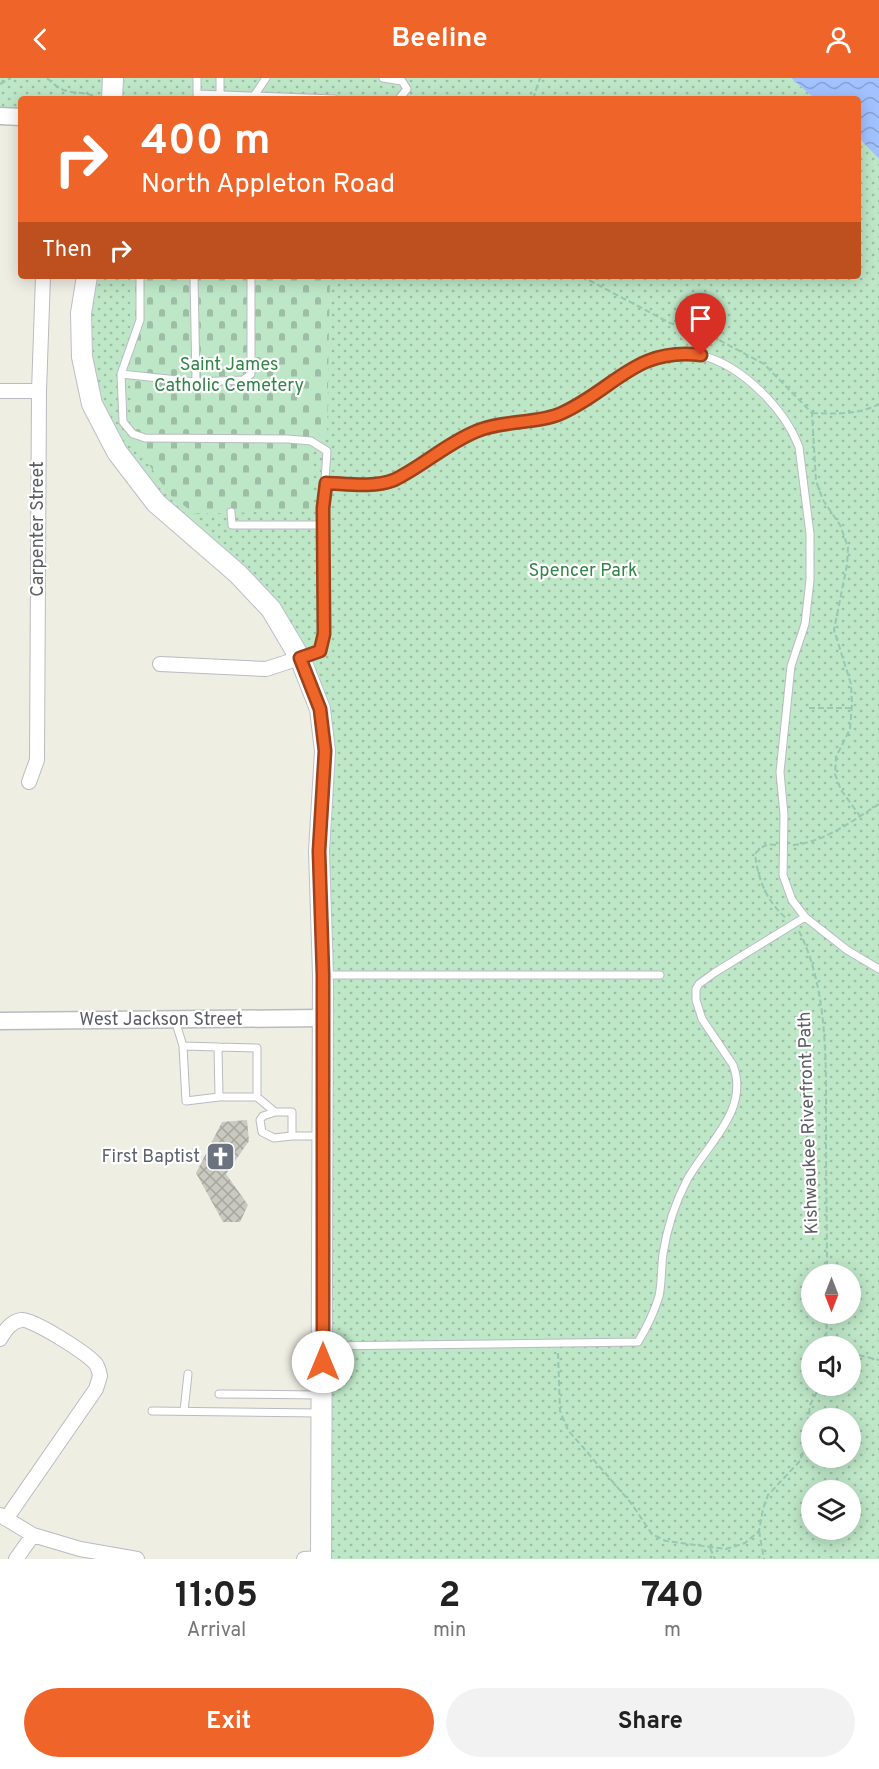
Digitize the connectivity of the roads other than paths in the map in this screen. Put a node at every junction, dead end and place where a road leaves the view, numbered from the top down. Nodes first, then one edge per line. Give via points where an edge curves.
1 (113, 78) edge
2 (197, 78) edge
3 (220, 78) edge
4 (266, 78) edge
5 (383, 78) edge
6 (112, 96) edge
7 (212, 96) edge
8 (220, 96) edge
9 (250, 96) edge
10 (402, 96) edge
11 (0, 116) edge
12 (18, 117) edge
13 (43, 279) edge
14 (87, 279) edge
15 (140, 279) edge
16 (194, 279) edge
17 (251, 279) edge
18 (121, 374) junction
19 (196, 382) junction
20 (0, 391) edge
21 (39, 391) junction
22 (326, 483) junction
23 (231, 512) dead end
24 (323, 525) junction
25 (300, 658) junction
26 (160, 664) dead end
27 (29, 782) dead end
28 (805, 917) junction
29 (879, 969) edge
30 (323, 975) junction
31 (660, 975) dead end
32 (322, 1018) junction
33 (175, 1020) junction
34 (0, 1021) edge
35 (183, 1046) junction
36 (218, 1047) junction
37 (219, 1097) junction
38 (257, 1097) junction
39 (274, 1112) junction
40 (292, 1136) junction
41 (323, 1136) junction
42 (0, 1339) edge
43 (323, 1346) junction
44 (188, 1374) dead end
45 (219, 1394) dead end
46 (322, 1404) junction
47 (152, 1411) dead end
48 (184, 1412) junction
49 (3, 1517) edge
50 (33, 1535) junction
51 (16, 1559) edge
52 (137, 1559) edge
53 (315, 1559) edge

1 - 6 main road
2 - 7 lane via 197,94
3 - 8 lane
4 - 9 lane
5 - 10 lane via 402,81 408,89
11 - 12 street
13 - 21 street, Carpenter Street
14 - 25 main road via 81,313 82,357 92,404 117,452 156,503 238,574 271,609
15 - 18 lane via 140,321
16 - 19 lane
17 - 19 lane via 251,374 243,380
18 - 19 lane
18 - 22 lane via 123,422 133,434 146,438 311,441 327,451
20 - 21 street
21 - 27 street, Carpenter Street via 37,760
22 - 24 lane
22 - 28 lane via 384,484 477,430 562,413 633,367 661,356 701,355 741,375 768,398 799,447 810,534 806,613 791,666 780,772 783,875 792,900
23 - 24 lane via 232,525
24 - 25 lane via 324,634 320,651
25 - 26 street via 266,669
25 - 30 main road via 320,709 325,751 319,842
28 - 29 lane
28 - 43 lane via 714,973 696,989 702,1019 733,1065 737,1093 731,1114 687,1180 671,1216 660,1293 639,1342
30 - 31 lane
30 - 32 main road
32 - 33 street, West Jackson Street
32 - 41 main road
33 - 34 street, West Jackson Street
33 - 35 lane
35 - 36 lane
35 - 37 lane via 186,1101
36 - 37 lane
36 - 38 lane via 257,1048
37 - 38 lane
38 - 39 lane
39 - 40 lane via 292,1112
39 - 40 lane via 260,1120 262,1132 274,1138
40 - 41 lane
41 - 43 main road
42 - 49 street via 13,1323 31,1321 94,1361 100,1376 96,1389
43 - 46 main road
44 - 48 lane
45 - 46 lane
46 - 48 lane
46 - 53 main road
47 - 48 lane
49 - 50 street
50 - 51 street
50 - 52 street via 80,1550

